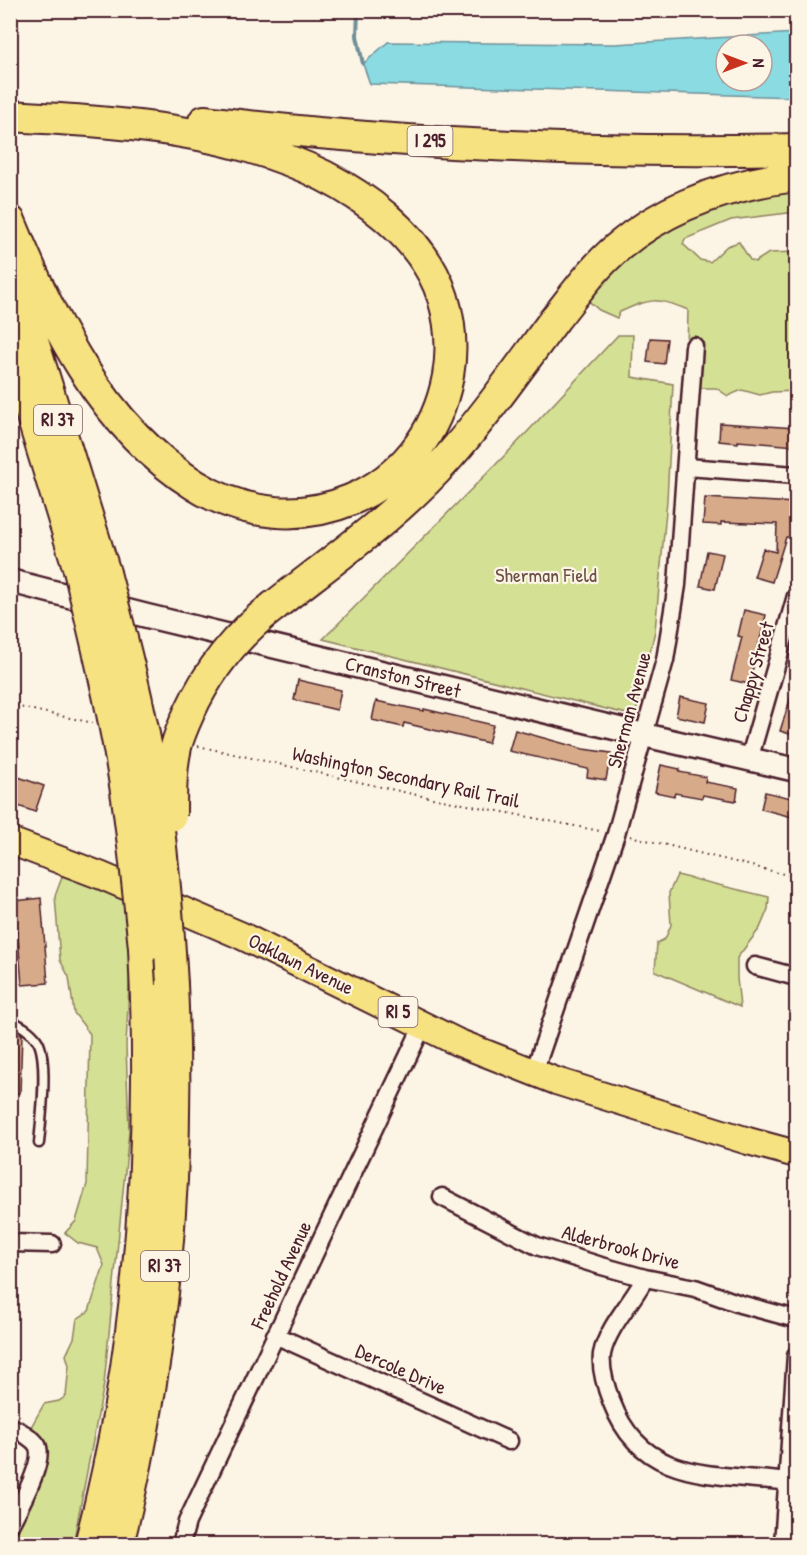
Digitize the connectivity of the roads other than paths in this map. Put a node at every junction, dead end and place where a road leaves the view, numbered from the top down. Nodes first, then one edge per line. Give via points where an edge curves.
1 (11, 103) edge
2 (796, 149) edge
3 (796, 176) edge
4 (10, 221) edge
5 (10, 267) edge
6 (10, 345) edge
7 (694, 346) dead end
8 (10, 410) edge
9 (687, 467) junction
10 (796, 475) edge
11 (83, 571) junction
12 (10, 581) edge
13 (796, 596) edge
14 (644, 735) junction
15 (749, 760) junction
16 (796, 770) edge
17 (10, 841) edge
18 (755, 966) dead end
19 (796, 977) edge
20 (172, 984) junction
21 (10, 1020) edge
22 (423, 1025) junction
23 (534, 1072) junction
24 (39, 1143) dead end
25 (796, 1154) edge
26 (442, 1197) dead end
27 (10, 1243) edge
28 (51, 1244) dead end
29 (645, 1278) junction
30 (796, 1319) edge
31 (275, 1335) junction
32 (796, 1354) edge
33 (10, 1425) edge
34 (509, 1441) dead end
35 (792, 1482) edge
36 (10, 1525) edge
37 (90, 1545) edge
38 (118, 1545) edge
39 (181, 1545) edge
40 (783, 1545) edge

1 - 2 highway, I 295 via 440,142 665,150
1 - 4 highway via 226,142 300,165 366,202 413,244 441,292 450,330 450,368 432,426 394,473 366,493 334,506 303,513 272,513 209,493 166,464 112,410 54,317
3 - 20 highway, bridge via 726,189 684,204 648,224 617,248 590,275 430,477 391,515 244,631 221,657 193,705 176,747 171,814
5 - 11 highway, RI 37
6 - 11 highway, RI 37
7 - 9 street, Sherman Avenue
8 - 11 highway
9 - 10 street
9 - 14 street, Sherman Avenue via 671,628
11 - 20 highway, RI 37, bridge via 124,644 152,777 164,867
11 - 37 highway, RI 37, bridge via 127,798 144,948 148,1097 140,1247 129,1346
12 - 14 street, Cranston Street
13 - 15 street, Chappy Street
14 - 15 street, Cranston Street
14 - 23 street, Sherman Avenue via 616,834
15 - 16 street, Cranston Street
17 - 22 main road, Oaklawn Avenue / RI 5 via 240,935
18 - 19 street
20 - 38 highway, RI 37 via 175,1135 164,1281 143,1430
21 - 24 lane via 28,1030 42,1051
22 - 23 main road, Oaklawn Avenue / RI 5
22 - 31 street, Freehold Avenue
23 - 25 main road, Oaklawn Avenue / RI 5
26 - 29 street, Alderbrook Drive via 537,1246
27 - 28 street
29 - 30 street, Alderbrook Drive via 694,1288
29 - 35 street via 609,1335 602,1354 608,1391 628,1435 647,1454 680,1469
31 - 34 street, Dercole Drive
31 - 39 street, Freehold Avenue via 186,1522
32 - 35 street
33 - 36 street via 37,1445 38,1450 34,1472
35 - 40 street

